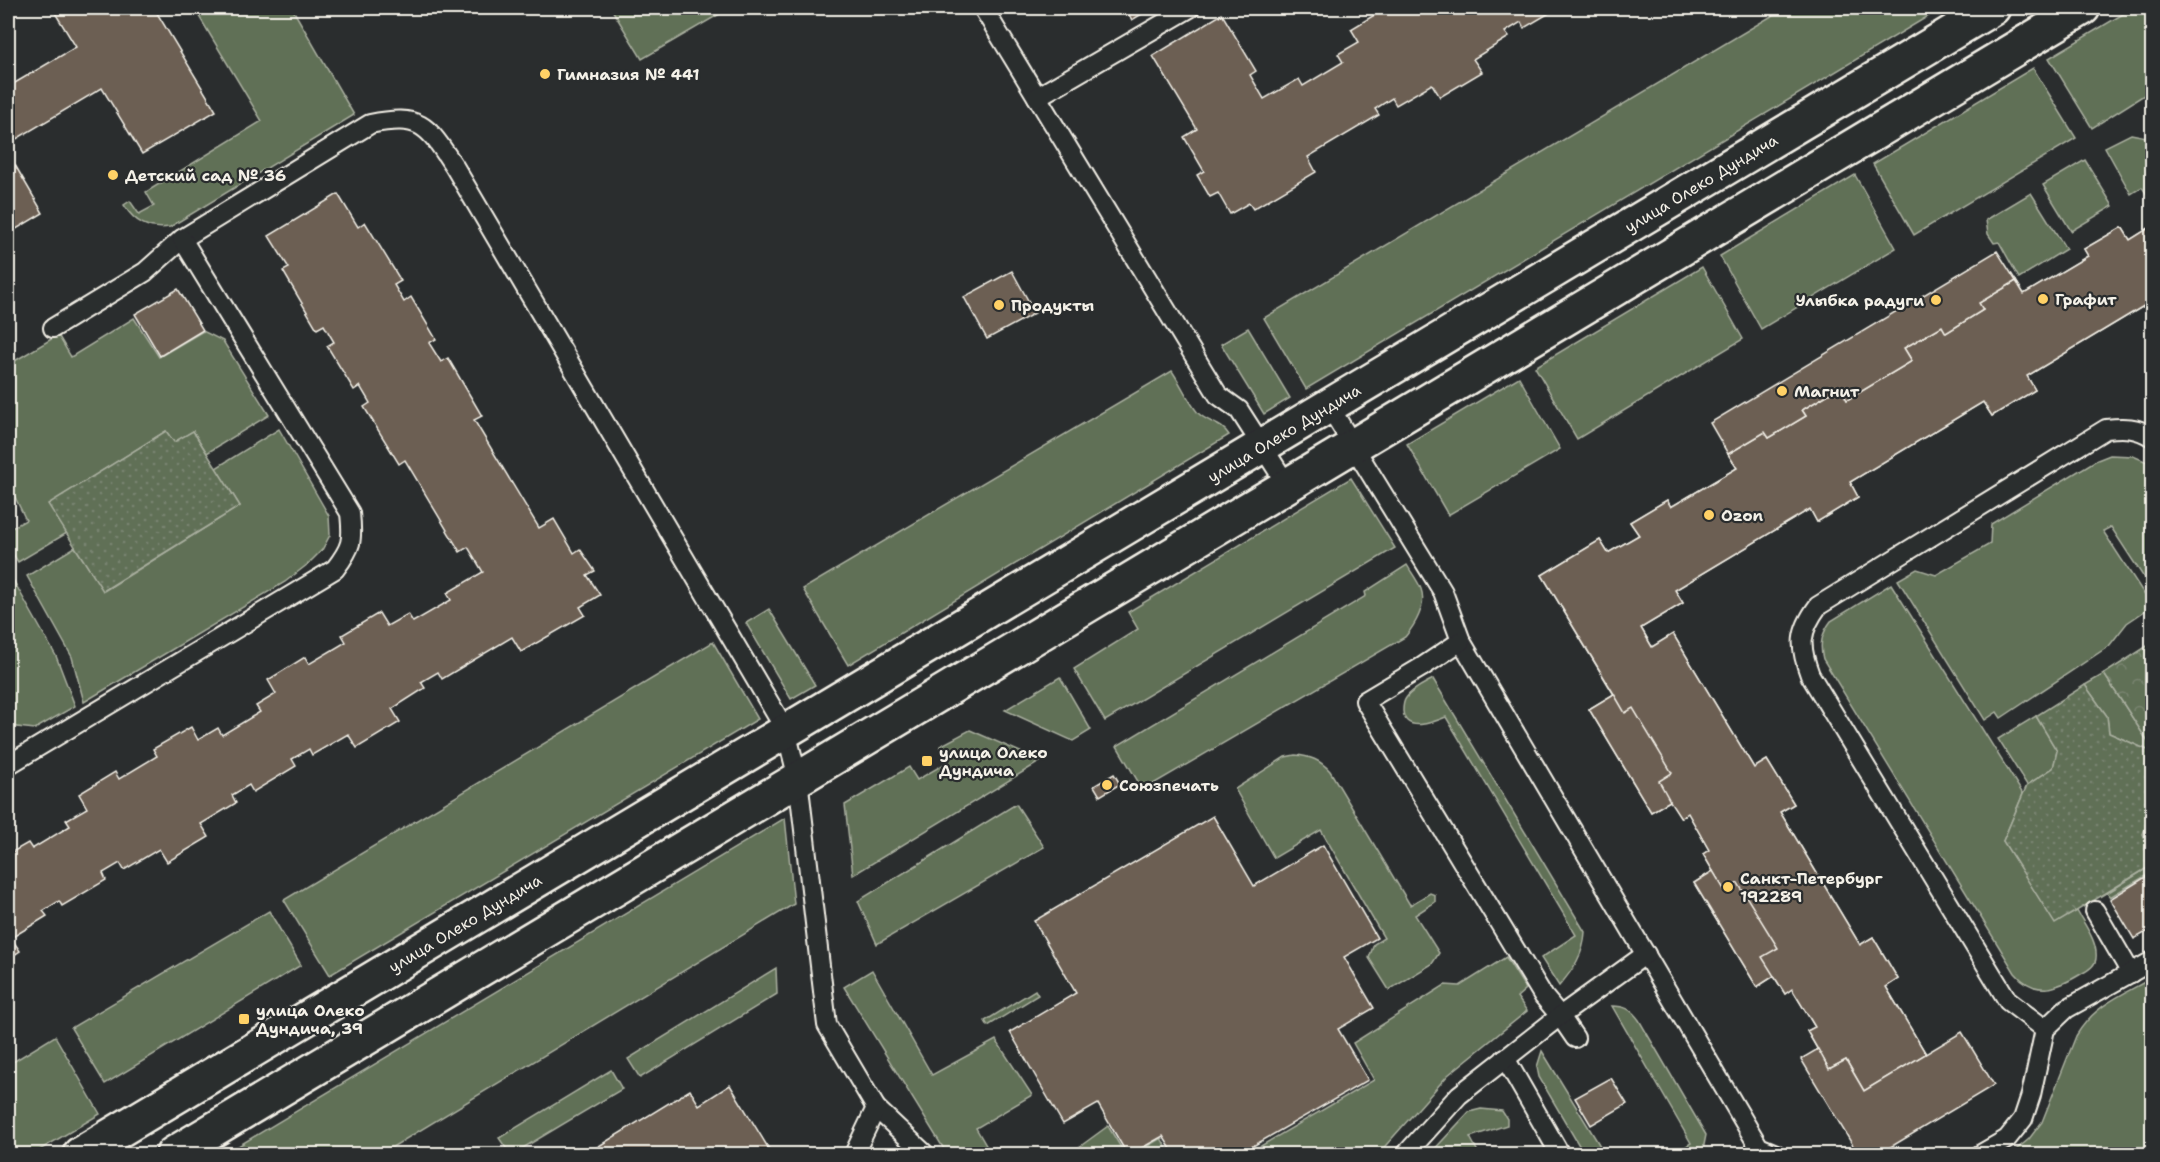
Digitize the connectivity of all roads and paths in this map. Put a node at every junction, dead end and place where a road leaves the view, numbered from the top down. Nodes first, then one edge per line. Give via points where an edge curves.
1 (984, 8) edge
2 (1190, 8) edge
3 (1993, 8) edge
4 (2083, 8) edge
5 (1037, 97) junction
6 (182, 239) junction
7 (53, 328) dead end
8 (1329, 406) junction
9 (2152, 437) edge
10 (1262, 446) junction
11 (1354, 446) junction
12 (1287, 485) junction
13 (1461, 641) junction
14 (786, 731) junction
15 (9, 762) edge
16 (798, 779) junction
17 (2095, 911) dead end
18 (1646, 954) junction
19 (2152, 961) edge
20 (2132, 973) junction
21 (1560, 1016) junction
22 (2045, 1029) junction
23 (1575, 1038) dead end
24 (1505, 1058) junction
25 (876, 1108) junction
26 (1752, 1151) edge
27 (80, 1155) edge
28 (173, 1155) edge
29 (854, 1155) edge
30 (925, 1155) edge
31 (1406, 1155) edge
32 (1560, 1155) edge
33 (1776, 1155) edge
34 (1981, 1155) edge

1 - 5 lane
2 - 5 lane
3 - 8 street, улица Олеко Дундича
4 - 11 street
5 - 10 lane via 1218,395 1239,410
6 - 7 lane via 145,272
6 - 14 lane via 370,124 396,119 418,123 435,138 454,166
6 - 15 lane via 350,513 352,534 348,552 335,569
8 - 10 street, улица Олеко Дундича
8 - 11 lane
9 - 22 lane via 2141,429 2106,429 1818,606 1807,621 1802,638 1802,654 1810,675 2002,993
10 - 12 lane
10 - 14 street, улица Олеко Дундича
11 - 12 street
11 - 13 lane via 1443,592
12 - 16 street
13 - 18 lane
13 - 21 lane via 1365,700 1544,997
14 - 16 lane
14 - 27 street, улица Олеко Дундича
16 - 25 lane via 827,1025
16 - 28 street
17 - 20 lane
18 - 21 lane
18 - 26 lane
19 - 20 lane
20 - 22 lane via 2066,1009
21 - 23 lane
21 - 24 lane
22 - 34 lane via 2023,1119 2007,1139
24 - 31 lane via 1459,1095
24 - 32 lane
25 - 29 lane
25 - 30 lane
26 - 33 lane

